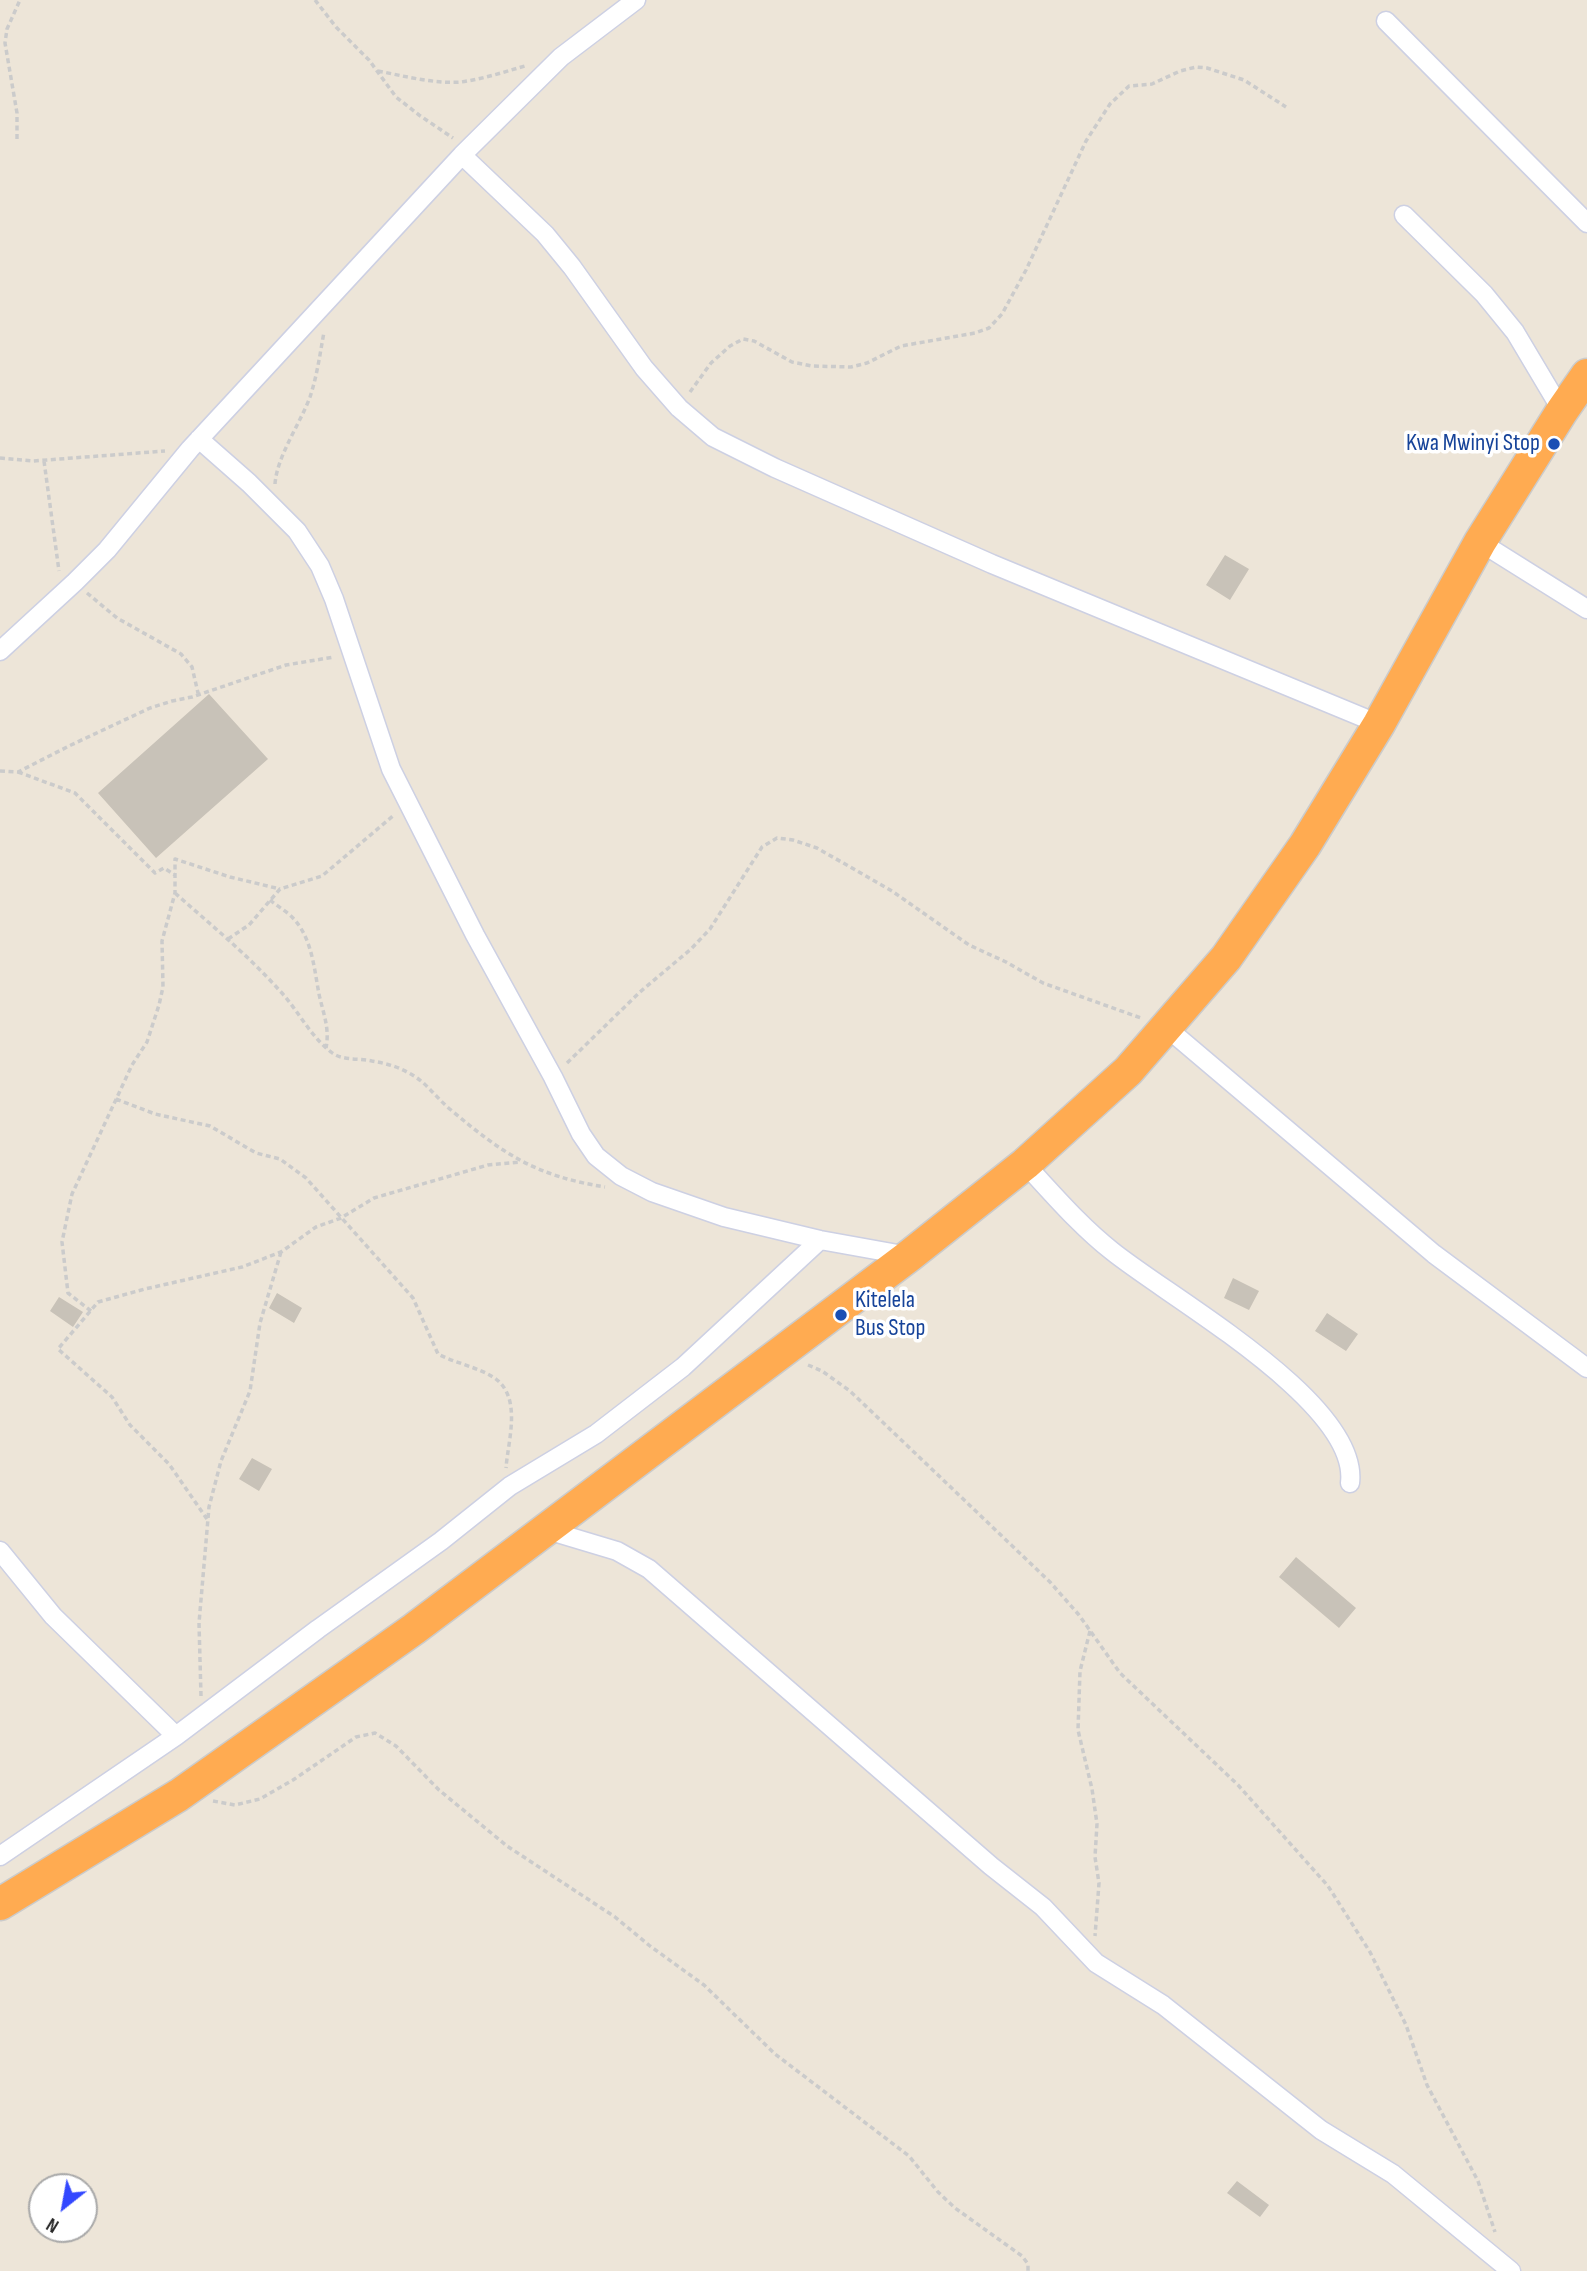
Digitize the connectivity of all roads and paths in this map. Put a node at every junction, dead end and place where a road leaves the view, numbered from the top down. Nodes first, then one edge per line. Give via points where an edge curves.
1 (20, 0) edge
2 (315, 0) edge
3 (636, 0) edge
4 (1385, 21) dead end
5 (561, 57) junction
6 (376, 71) junction
7 (1286, 107) dead end
8 (18, 139) dead end
9 (466, 151) junction
10 (1404, 215) dead end
11 (1587, 223) edge
12 (328, 299) junction
13 (1587, 375) edge
14 (679, 408) junction
15 (1562, 411) junction
16 (194, 444) junction
17 (0, 458) edge
18 (44, 460) junction
19 (274, 507) junction
20 (1480, 542) junction
21 (69, 588) junction
22 (1587, 609) edge
23 (0, 651) edge
24 (353, 654) junction
25 (198, 694) junction
26 (1379, 724) junction
27 (0, 771) edge
28 (18, 772) junction
29 (408, 803) junction
30 (175, 875) junction
31 (280, 889) junction
32 (175, 893) junction
33 (270, 900) junction
34 (228, 939) junction
35 (1167, 1028) junction
36 (326, 1048) junction
37 (553, 1077) junction
38 (116, 1099) junction
39 (520, 1162) junction
40 (1026, 1164) junction
41 (614, 1189) dead end
42 (341, 1218) junction
43 (820, 1240) junction
44 (281, 1252) junction
45 (909, 1256) junction
46 (91, 1311) junction
47 (781, 1353) junction
48 (1587, 1368) edge
49 (1350, 1483) dead end
50 (504, 1491) junction
51 (207, 1519) junction
52 (547, 1530) junction
53 (0, 1551) edge
54 (1090, 1631) junction
55 (202, 1716) junction
56 (176, 1736) junction
57 (180, 1795) junction
58 (0, 1856) edge
59 (0, 1904) edge
60 (1096, 1963) junction
61 (1496, 2237) dead end
62 (1028, 2271) edge
63 (1511, 2271) edge

1 - 8 path via 5,43
2 - 6 path
3 - 5 street
4 - 11 street
5 - 6 path via 458,82
5 - 9 street
6 - 9 path via 397,97
7 - 14 path via 1244,80 1207,68 1129,86 1110,104 1086,141 1026,270 989,328 901,346 851,367 792,362 743,339 711,363
9 - 12 street
9 - 14 street via 545,234
10 - 15 street via 1484,294
12 - 16 street
12 - 19 path via 317,371 275,479
13 - 15 highway
14 - 26 street via 713,437 775,468
15 - 20 highway
16 - 18 path
16 - 19 street
16 - 21 street via 107,550
17 - 18 path
18 - 21 path
19 - 24 street via 320,566
20 - 22 street
20 - 26 highway
21 - 23 street
21 - 25 path via 185,657
24 - 25 path via 286,665
24 - 29 street via 391,769
25 - 28 path via 150,708
26 - 35 highway via 1305,845 1226,958
27 - 28 path
28 - 30 path via 75,793 155,873 164,868
29 - 31 path via 322,876
29 - 37 street
30 - 31 path via 175,859
30 - 32 path
31 - 33 path
32 - 34 path
32 - 38 path via 162,941 159,1005 148,1042
33 - 34 path via 249,925
33 - 36 path via 292,917 316,966 327,1022
34 - 36 path via 282,993
35 - 37 path via 1043,983 969,945 892,891 826,853 777,838 762,847 710,929
35 - 40 highway via 1128,1071
35 - 48 street via 1434,1254
36 - 39 path via 337,1056 390,1065 419,1078 479,1134
37 - 43 street via 596,1156 621,1175 652,1192 724,1217
38 - 42 path via 155,1114 210,1126 257,1153 279,1159 306,1178
38 - 46 path via 72,1194 64,1225 68,1293
39 - 41 path via 575,1183
39 - 42 path via 488,1165 374,1198
40 - 45 highway
40 - 49 street via 1110,1250 1259,1356 1317,1407 1346,1452 1352,1469
42 - 44 path via 316,1227
42 - 50 path via 413,1298 438,1354 492,1377 503,1387 512,1423
43 - 45 street
43 - 50 street via 683,1367 596,1434
44 - 46 path via 242,1267 98,1302
44 - 51 path via 260,1323 250,1391 218,1470
45 - 47 highway
46 - 51 path via 58,1349 112,1396 130,1425 169,1464
47 - 52 highway
47 - 54 path via 822,1371 849,1391 1050,1582
50 - 55 street
51 - 55 path via 198,1658
52 - 57 highway
52 - 60 street via 617,1551 649,1569 1042,1907
53 - 56 street via 53,1616
54 - 60 path via 1080,1671 1078,1731 1097,1825
54 - 61 path via 1120,1673 1238,1785 1328,1886 1370,1952 1406,2025 1427,2085 1478,2181
55 - 56 street
56 - 58 street
57 - 59 highway
57 - 62 path via 235,1805 260,1799 356,1737 375,1733 396,1746 439,1790 507,1846 615,1917 704,1985 775,2054 909,2156 955,2208 1022,2256
60 - 63 street via 1163,2005 1321,2130 1393,2175

